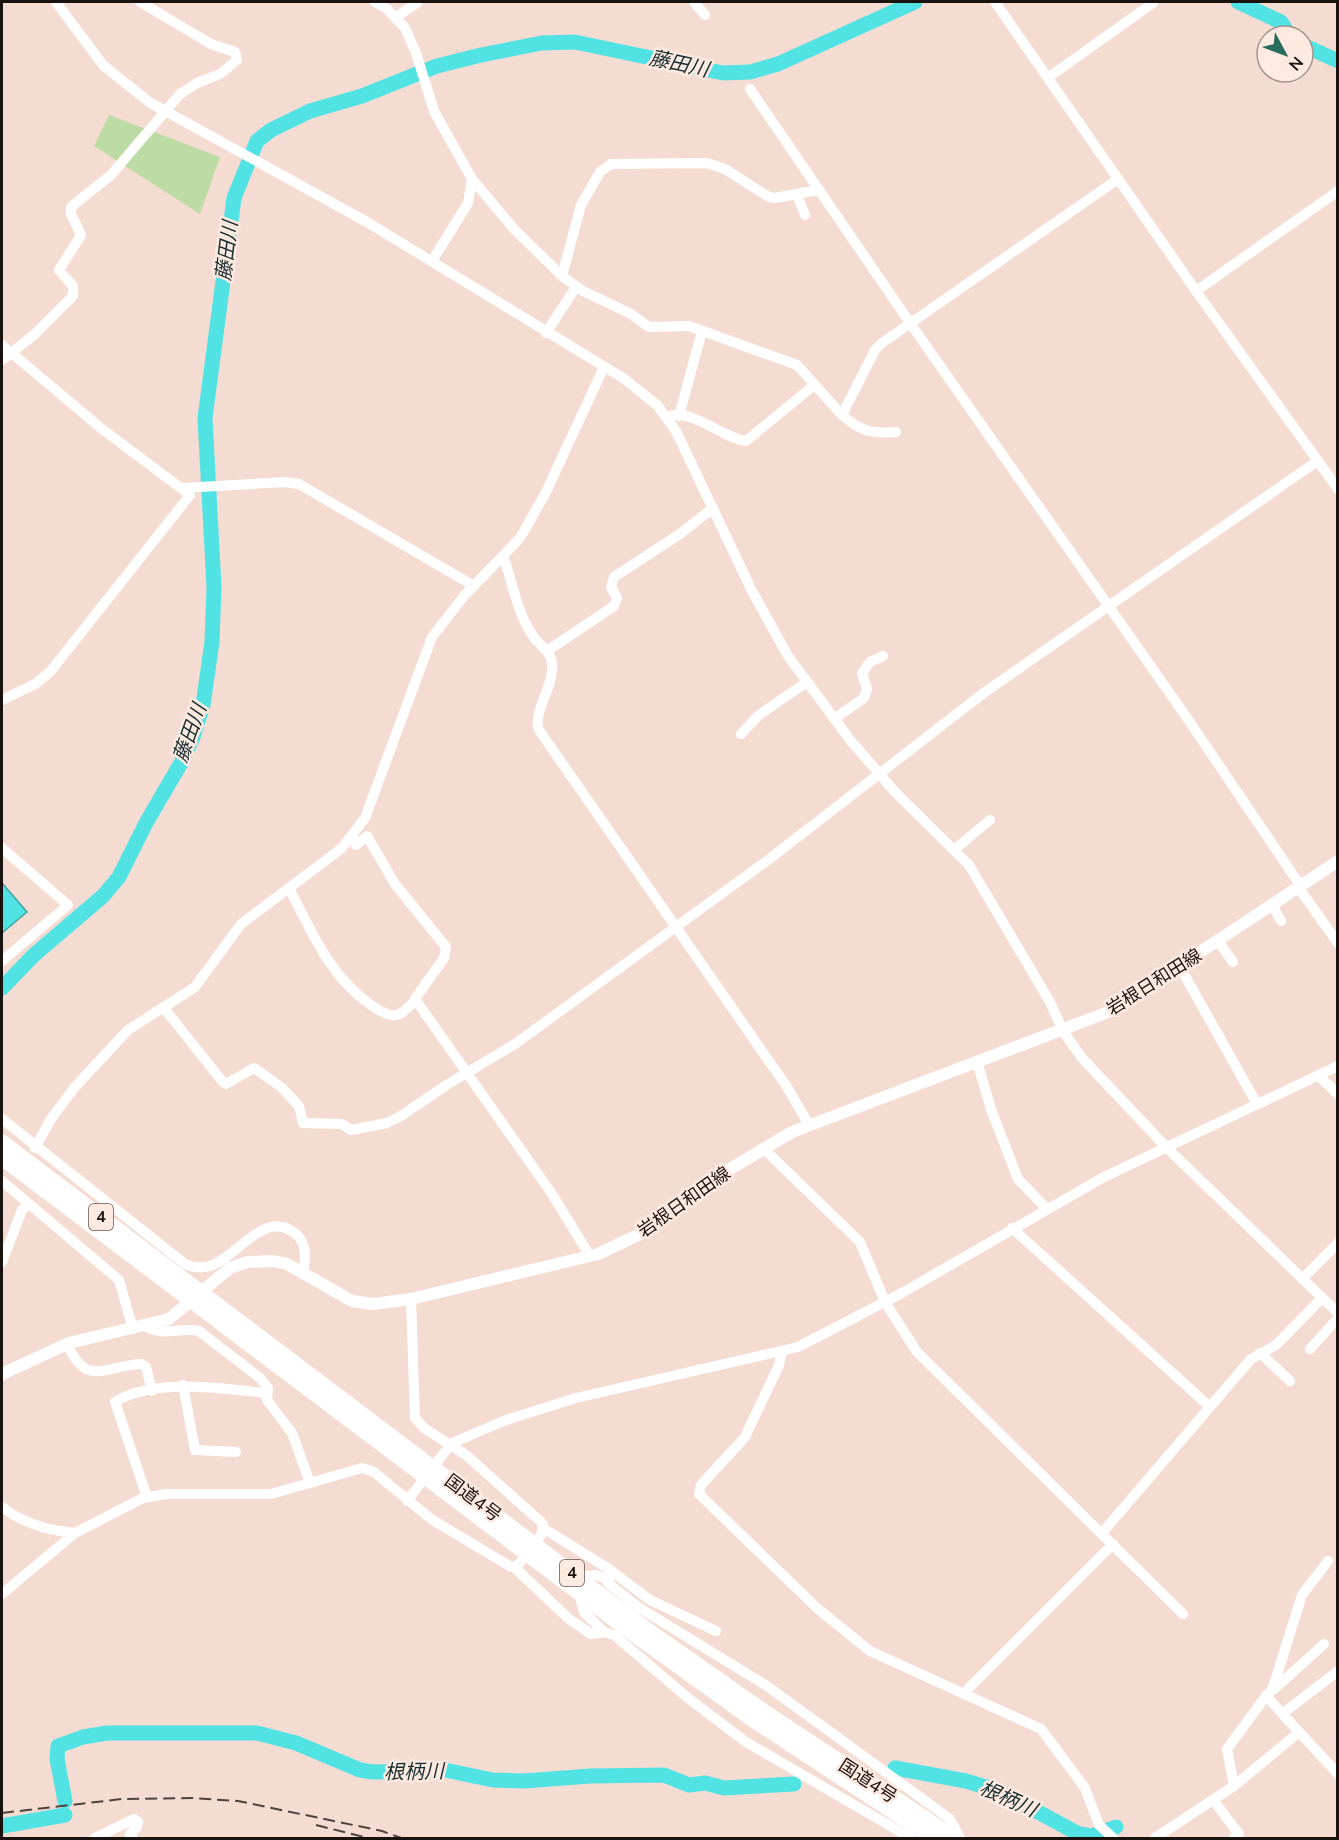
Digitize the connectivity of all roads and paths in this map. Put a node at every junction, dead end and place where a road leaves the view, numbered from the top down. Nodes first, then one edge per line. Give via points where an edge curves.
1 (56, 2) edge
2 (140, 2) edge
3 (375, 2) edge
4 (418, 2) edge
5 (694, 2) edge
6 (997, 3) edge
7 (1153, 3) dead end
8 (705, 15) dead end
9 (396, 17) junction
10 (1049, 77) junction
11 (750, 89) dead end
12 (164, 112) junction
13 (472, 179) junction
14 (1118, 180) junction
15 (818, 190) junction
16 (1338, 191) edge
17 (797, 195) junction
18 (805, 215) dead end
19 (432, 261) junction
20 (562, 276) junction
21 (576, 287) junction
22 (1196, 291) junction
23 (910, 323) junction
24 (702, 331) junction
25 (546, 333) junction
26 (4, 353) edge
27 (604, 367) junction
28 (813, 386) junction
29 (842, 415) junction
30 (679, 416) junction
31 (667, 417) junction
32 (896, 432) dead end
33 (1316, 462) junction
34 (182, 488) junction
35 (1338, 489) edge
36 (713, 508) junction
37 (504, 558) junction
38 (474, 586) junction
39 (1107, 604) junction
40 (547, 651) junction
41 (883, 656) dead end
42 (807, 682) junction
43 (2, 700) edge
44 (834, 719) junction
45 (741, 734) dead end
46 (879, 774) junction
47 (990, 820) dead end
48 (353, 837) junction
49 (2, 848) edge
50 (954, 850) junction
51 (1338, 861) edge
52 (1299, 886) junction
53 (289, 888) junction
54 (1272, 904) junction
55 (1281, 921) dead end
56 (677, 928) junction
57 (1218, 941) junction
58 (1338, 943) edge
59 (2, 961) edge
60 (1233, 962) dead end
61 (1180, 967) junction
62 (416, 1000) junction
63 (163, 1007) junction
64 (1063, 1031) junction
65 (977, 1062) junction
66 (1338, 1066) edge
67 (467, 1073) junction
68 (1318, 1075) junction
69 (1338, 1094) edge
70 (1257, 1104) junction
71 (2, 1119) edge
72 (809, 1125) junction
73 (2, 1142) edge
74 (35, 1148) junction
75 (763, 1148) junction
76 (1167, 1148) junction
77 (2, 1158) edge
78 (2, 1181) edge
79 (27, 1206) junction
80 (1046, 1208) junction
81 (1012, 1228) junction
82 (1338, 1243) edge
83 (590, 1256) junction
84 (2, 1262) edge
85 (303, 1272) junction
86 (1302, 1279) junction
87 (196, 1296) junction
88 (1322, 1298) junction
89 (411, 1299) junction
90 (885, 1302) junction
91 (1338, 1313) edge
92 (1338, 1318) edge
93 (139, 1328) junction
94 (67, 1344) junction
95 (1310, 1349) dead end
96 (782, 1352) junction
97 (1260, 1353) junction
98 (2, 1374) edge
99 (1290, 1381) dead end
100 (183, 1385) junction
101 (152, 1391) junction
102 (266, 1393) junction
103 (1209, 1407) junction
104 (451, 1444) junction
105 (236, 1452) dead end
106 (310, 1482) junction
107 (147, 1497) junction
108 (407, 1501) junction
109 (2, 1507) edge
110 (543, 1528) junction
111 (75, 1533) junction
112 (1102, 1533) junction
113 (1113, 1544) junction
114 (531, 1549) junction
115 (1328, 1561) dead end
116 (514, 1567) junction
117 (609, 1575) junction
118 (579, 1578) junction
119 (579, 1593) junction
120 (2, 1594) edge
121 (1183, 1614) dead end
122 (716, 1631) dead end
123 (603, 1632) junction
124 (1324, 1644) dead end
125 (1338, 1671) edge
126 (1269, 1693) junction
127 (963, 1694) junction
128 (1282, 1714) junction
129 (1298, 1732) junction
130 (1338, 1774) edge
131 (1234, 1786) junction
132 (1214, 1801) junction
133 (905, 1837) edge
134 (95, 1839) edge
135 (133, 1839) edge
136 (933, 1839) edge
137 (955, 1839) edge
138 (960, 1839) edge
139 (1113, 1839) edge
140 (1155, 1839) edge
141 (1234, 1839) edge

1 - 12 street via 103,65
2 - 12 street via 238,56 226,70 188,87
3 - 9 street
4 - 9 street
5 - 8 street
6 - 10 street
7 - 10 street
9 - 13 street via 416,53 429,98
10 - 14 street
11 - 15 street
12 - 19 street
12 - 26 street via 111,175 71,207 70,214 81,235 59,270 73,286 73,296 35,334
13 - 19 street via 468,202
13 - 20 street via 514,229
14 - 22 street
14 - 23 street
15 - 17 street
15 - 23 street
16 - 22 street
17 - 18 street
17 - 20 street via 769,197 707,163 611,164 597,176 581,205
19 - 25 street
20 - 21 street
21 - 24 street via 649,327 685,325
21 - 25 street
22 - 33 street
23 - 29 street via 875,350
23 - 39 street
24 - 28 street via 797,366
24 - 30 street
25 - 27 street
26 - 34 street
27 - 31 street via 636,387
27 - 37 street via 532,518
28 - 29 street
28 - 30 street via 746,441
29 - 32 street via 874,434
30 - 31 street
31 - 36 street
33 - 35 street
33 - 39 street
34 - 38 street via 299,484
34 - 43 street via 189,497 57,663 35,684
36 - 40 street via 614,577 614,606
36 - 42 street via 752,591
37 - 38 street
37 - 40 street via 530,632
38 - 48 street via 450,612 426,649 365,818
39 - 46 street
39 - 52 street
40 - 56 street via 553,666 537,719 539,730
41 - 44 street via 870,662 862,674 867,689 864,698
42 - 44 street
42 - 45 street via 759,715
44 - 46 street
46 - 50 street
46 - 56 street
47 - 50 street
48 - 53 street
48 - 62 street via 356,845 367,836 381,864 446,947 444,958 415,996
49 - 59 street via 68,904
50 - 64 street via 984,886
51 - 52 main road, 岩根日和田線
52 - 54 main road, 岩根日和田線
52 - 58 street
53 - 62 street via 326,960 347,986 374,1007 392,1015
53 - 63 street via 241,924 195,987
54 - 55 street
54 - 57 main road, 岩根日和田線
56 - 67 street via 515,1044
56 - 72 street
57 - 60 street
57 - 61 main road, 岩根日和田線
61 - 64 main road, 岩根日和田線 via 1111,1011
61 - 70 street
62 - 67 street
63 - 67 street via 222,1081 226,1084 254,1068 299,1106 303,1123 342,1124 351,1130 387,1123
63 - 74 street via 128,1030 74,1088
64 - 65 main road, 岩根日和田線
64 - 76 street via 1094,1071
65 - 72 main road, 岩根日和田線
65 - 80 street via 1018,1179
66 - 68 street
67 - 83 street via 552,1194
68 - 69 street
68 - 70 street
70 - 76 street
71 - 74 street
72 - 75 main road, 岩根日和田線
73 - 87 highway, 国道4号 / 4
74 - 85 street via 191,1266 212,1265 260,1232 279,1226 289,1228 300,1239 305,1252
75 - 83 main road, 岩根日和田線 via 640,1234
75 - 90 street via 860,1242
76 - 80 street
76 - 86 street
77 - 87 highway, 国道4号 / 4
78 - 79 street
79 - 84 street
79 - 93 street via 118,1280
80 - 81 street
81 - 90 street
81 - 103 street
82 - 86 street
83 - 89 main road, 岩根日和田線
85 - 87 main road, 岩根日和田線 via 273,1261 247,1262 230,1268
85 - 89 main road, 岩根日和田線 via 352,1301 373,1304
86 - 88 street
87 - 93 main road, 岩根日和田線 via 169,1319
87 - 114 highway, 国道4号 / 4
88 - 91 street
88 - 97 street via 1276,1345
89 - 104 street via 415,1418
90 - 96 street
90 - 112 street via 917,1352
92 - 95 street
93 - 94 main road, 岩根日和田線
93 - 102 street via 199,1331 260,1378 268,1388
94 - 98 main road, 岩根日和田線
94 - 101 street via 75,1361 92,1372 141,1364 146,1367
96 - 104 street via 576,1398 506,1420
96 - 127 street via 748,1431 701,1485 699,1494 853,1639 879,1656
97 - 99 street
97 - 103 street
100 - 101 street
100 - 102 street
100 - 105 street via 195,1450
101 - 107 street via 115,1402
102 - 106 street via 297,1443
103 - 112 street
104 - 108 street
104 - 110 street via 540,1521
106 - 107 street via 271,1494
106 - 108 street via 369,1469
107 - 111 street
108 - 116 street
109 - 111 street via 56,1532
110 - 114 street
110 - 117 street
111 - 120 street
112 - 113 street
113 - 121 street
113 - 127 street
114 - 116 street
114 - 118 highway, 国道4号 / 4
114 - 119 highway, 国道4号 / 4
115 - 126 street via 1302,1595
116 - 123 street via 569,1619 591,1634
117 - 118 street
117 - 122 street via 650,1600
117 - 138 street via 638,1607 767,1686 950,1819
118 - 137 highway, 国道4号 / 4 via 762,1710
119 - 123 street via 584,1612
119 - 136 highway, 国道4号 / 4 via 753,1720
123 - 133 street via 614,1635 753,1747
124 - 126 street
125 - 128 street
126 - 128 street
126 - 131 street via 1227,1749
127 - 139 street via 1033,1724 1048,1735 1085,1788 1099,1826
128 - 129 street
129 - 130 street
129 - 131 street
131 - 132 street
132 - 140 street
132 - 141 street via 1239,1834
134 - 135 street via 134,1819 138,1822 130,1834

